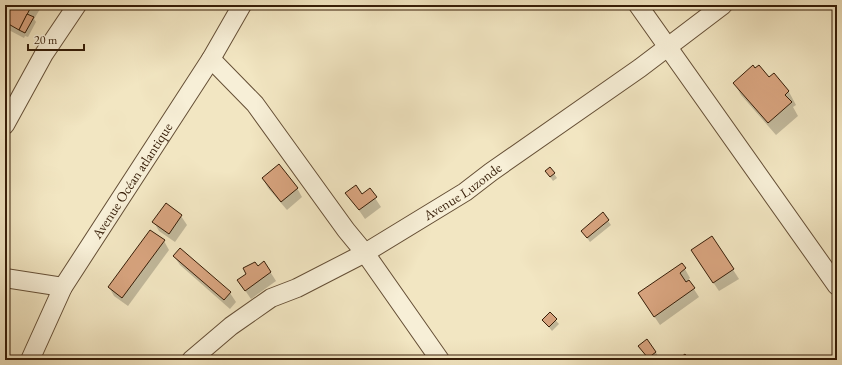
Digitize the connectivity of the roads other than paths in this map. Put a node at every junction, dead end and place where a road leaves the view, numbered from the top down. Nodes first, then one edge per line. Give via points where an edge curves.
1 (77, 5) edge
2 (242, 5) edge
3 (638, 5) edge
4 (723, 5) edge
5 (668, 48) junction
6 (211, 59) junction
7 (5, 125) edge
8 (365, 253) junction
9 (5, 278) edge
10 (837, 286) edge
11 (63, 287) junction
12 (30, 360) edge
13 (191, 360) edge
14 (440, 360) edge

1 - 7 street via 44,54
2 - 6 street, Avenue Océan atlantique
3 - 5 street
4 - 5 street, Avenue Luzonde
5 - 8 street, Avenue Luzonde via 465,192
5 - 10 street
6 - 8 street via 255,104
6 - 11 street, Avenue Océan atlantique
8 - 13 street, Avenue Luzonde via 271,298 231,326
8 - 14 street
9 - 11 street
11 - 12 street, Avenue Océan atlantique

